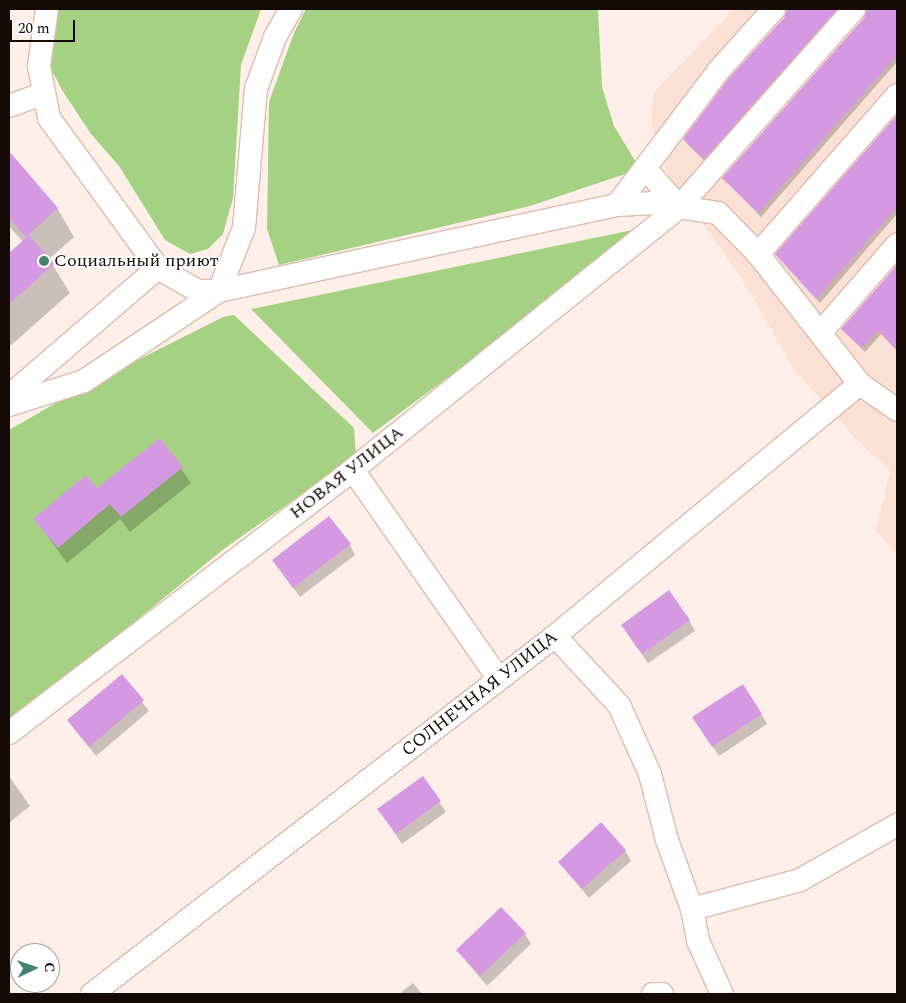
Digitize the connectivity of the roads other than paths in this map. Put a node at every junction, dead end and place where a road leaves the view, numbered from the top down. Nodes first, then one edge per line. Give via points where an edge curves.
1 (48, 9) edge
2 (291, 9) edge
3 (774, 9) edge
4 (854, 9) edge
5 (44, 93) junction
6 (897, 95) edge
7 (9, 106) edge
8 (645, 168) junction
9 (617, 205) junction
10 (680, 207) junction
11 (897, 245) edge
12 (758, 254) junction
13 (158, 268) junction
14 (219, 290) junction
15 (821, 332) junction
16 (860, 384) junction
17 (9, 396) edge
18 (9, 405) edge
19 (896, 405) edge
20 (353, 470) junction
21 (555, 636) junction
22 (499, 679) junction
23 (9, 733) edge
24 (897, 825) edge
25 (692, 909) junction
26 (92, 994) edge
27 (653, 994) edge
28 (662, 994) edge
29 (722, 994) edge

1 - 5 street via 39,66
2 - 14 street via 275,37 256,89 244,228
3 - 8 street via 718,70
4 - 10 street, НОВАЯ УЛИЦА
5 - 7 street
5 - 13 street via 49,118
6 - 12 street
8 - 9 street
8 - 10 street
9 - 10 street via 652,203
9 - 14 street
10 - 12 street via 718,213
10 - 20 street, НОВАЯ УЛИЦА
11 - 15 street
12 - 15 street
13 - 14 street via 198,291
13 - 17 street
14 - 18 street via 84,380
15 - 16 street
16 - 19 street
16 - 21 street, СОЛНЕЧНАЯ УЛИЦА
20 - 22 street
20 - 23 street, НОВАЯ УЛИЦА
21 - 22 street, СОЛНЕЧНАЯ УЛИЦА
21 - 25 street via 619,705 650,774 667,840
22 - 26 street, СОЛНЕЧНАЯ УЛИЦА
24 - 25 street via 800,880
25 - 29 street via 698,941
27 - 28 street

